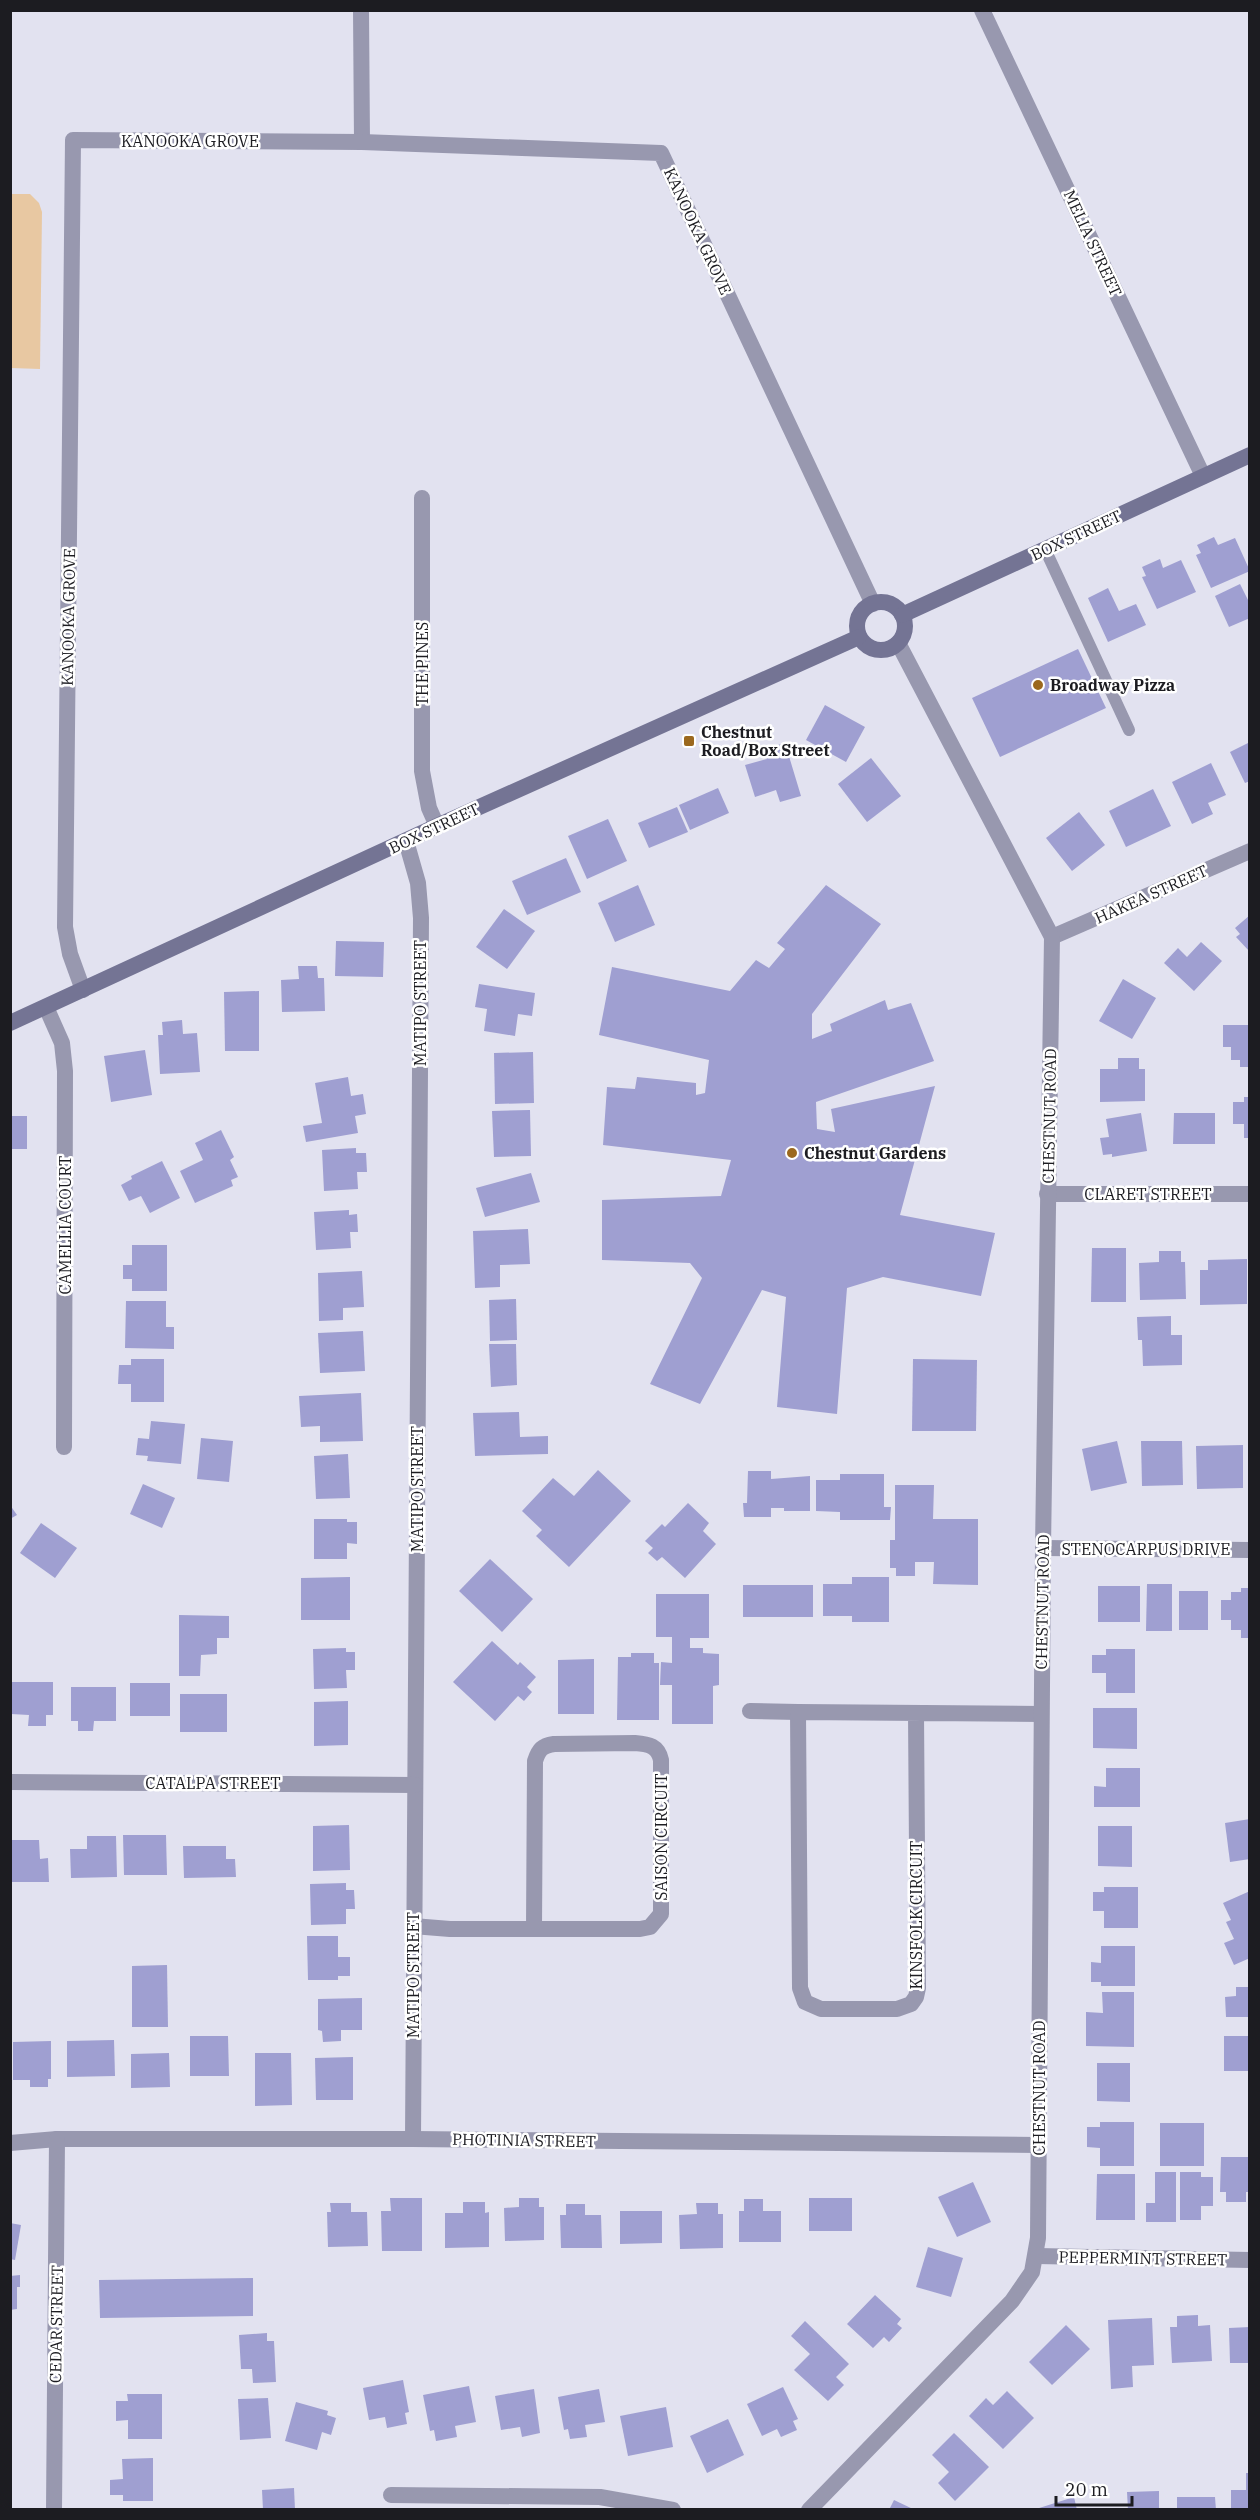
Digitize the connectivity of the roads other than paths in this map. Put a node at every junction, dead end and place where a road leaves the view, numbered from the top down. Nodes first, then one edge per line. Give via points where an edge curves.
1 (361, 10) edge
2 (982, 10) edge
3 (362, 142) junction
4 (1250, 455) edge
5 (1203, 476) junction
6 (422, 498) dead end
7 (1045, 549) junction
8 (873, 604) junction
9 (902, 615) junction
10 (859, 637) junction
11 (898, 643) junction
12 (1129, 730) dead end
13 (437, 826) junction
14 (406, 841) junction
15 (1250, 851) edge
16 (1052, 938) junction
17 (83, 990) junction
18 (46, 1007) junction
19 (10, 1023) edge
20 (1047, 1194) junction
21 (1250, 1194) edge
22 (64, 1447) dead end
23 (1043, 1548) junction
24 (1250, 1550) edge
25 (750, 1711) dead end
26 (798, 1712) junction
27 (916, 1713) junction
28 (1041, 1714) junction
29 (10, 1782) edge
30 (415, 1785) junction
31 (413, 1926) junction
32 (534, 1929) junction
33 (57, 2139) junction
34 (413, 2139) junction
35 (10, 2143) edge
36 (1038, 2145) junction
37 (1036, 2256) junction
38 (1250, 2260) edge
39 (391, 2495) dead end
40 (54, 2510) edge
41 (673, 2510) edge
42 (809, 2510) edge

1 - 3 street
2 - 5 street, MELIA STREET
3 - 8 street, KANOOKA GROVE via 661,153
3 - 17 street, KANOOKA GROVE via 73,140 65,927
4 - 5 main road, BOX STREET
5 - 7 main road, BOX STREET
6 - 13 street, THE PINES via 422,771
7 - 9 main road, BOX STREET
7 - 12 lane
8 - 9 main road via 890,604
8 - 10 main road via 858,620
9 - 11 main road via 904,631
10 - 11 main road via 875,650
10 - 13 main road, BOX STREET
11 - 16 street, CHESTNUT ROAD
13 - 14 main road, BOX STREET
14 - 17 main road, BOX STREET
14 - 30 street, MATIPO STREET via 418,883 420,909
15 - 16 street, HAKEA STREET
16 - 20 street, CHESTNUT ROAD
17 - 18 main road, BOX STREET
18 - 19 main road, BOX STREET
18 - 22 street, CAMELLIA COURT via 62,1043 65,1071
20 - 21 street, CLARET STREET
20 - 23 street, CHESTNUT ROAD
23 - 24 street, STENOCARPUS DRIVE
23 - 28 street, CHESTNUT ROAD
25 - 26 street
26 - 27 street
26 - 27 street, KINSFOLK CIRCUIT via 800,1989 805,2002 821,2009 897,2009 916,1997
27 - 28 street
28 - 36 street, CHESTNUT ROAD
29 - 30 street, CATALPA STREET
30 - 31 street, MATIPO STREET
31 - 32 street, SAISON CIRCUIT
31 - 34 street, MATIPO STREET
32 - 32 street, SAISON CIRCUIT via 640,1929 657,1921 661,1914 661,1760 655,1748 635,1743 554,1744 538,1750
33 - 34 street, PHOTINIA STREET
33 - 35 street, PHOTINIA STREET
33 - 40 street, CEDAR STREET
34 - 36 street, PHOTINIA STREET
36 - 37 street, CHESTNUT ROAD
37 - 38 street, PEPPERMINT STREET
37 - 42 street, CHESTNUT ROAD via 1032,2272 1011,2301
39 - 41 street via 600,2497

